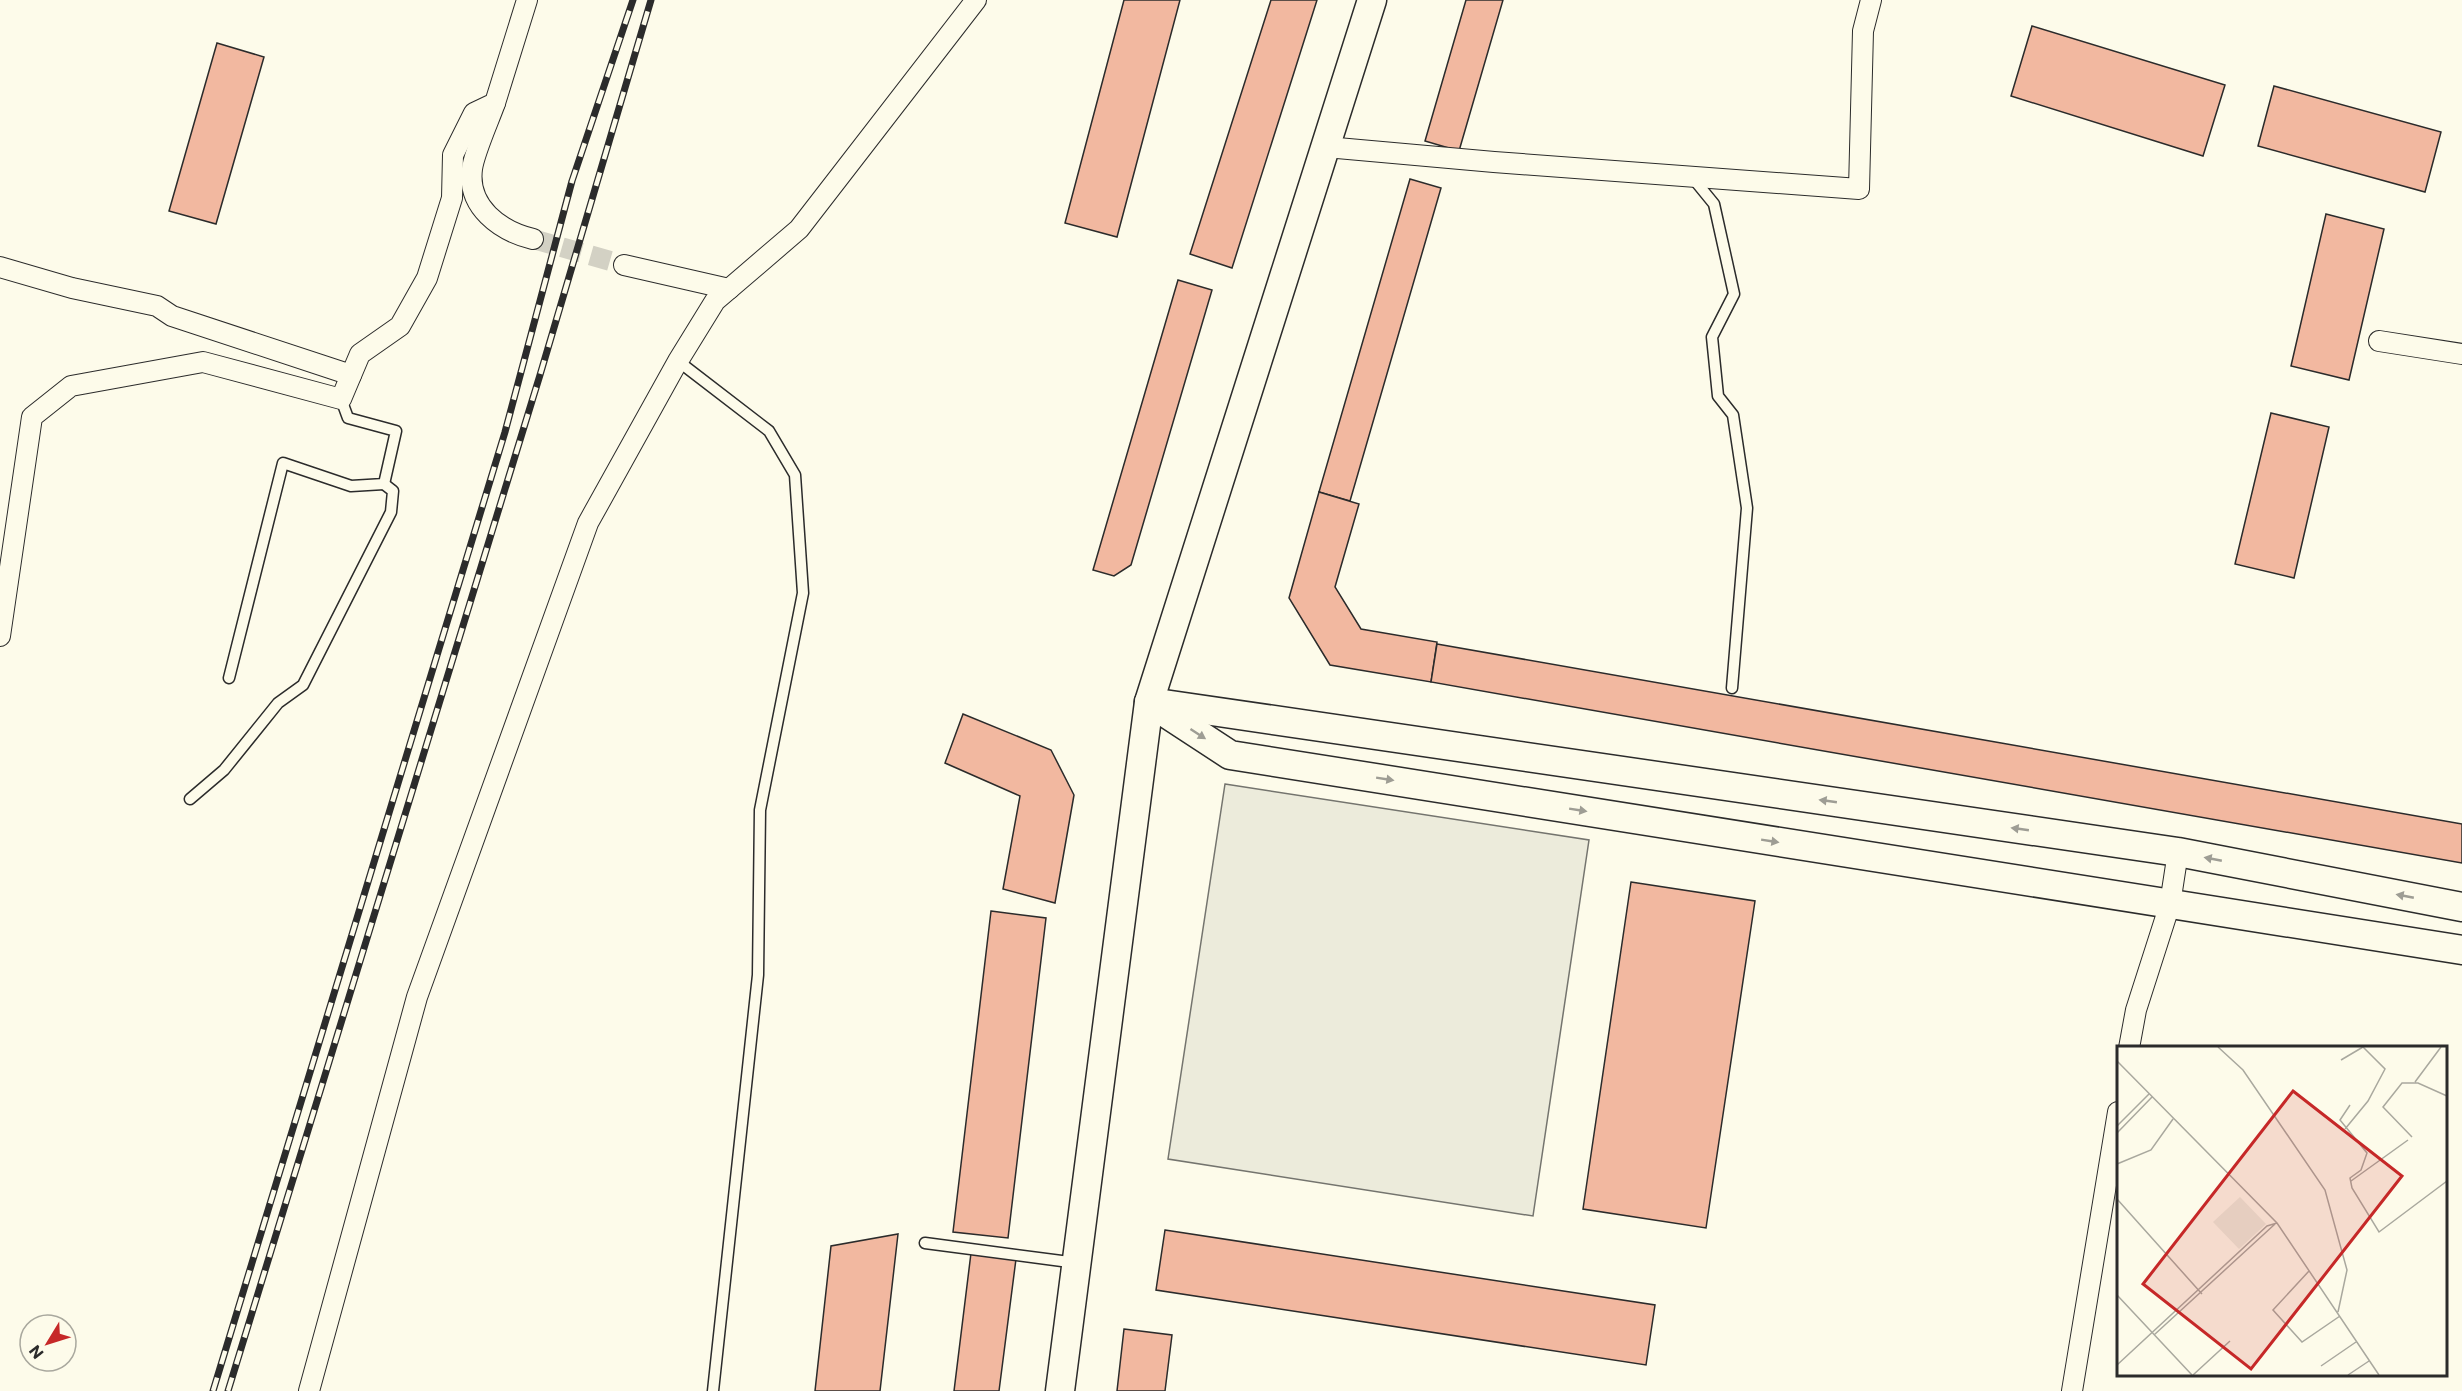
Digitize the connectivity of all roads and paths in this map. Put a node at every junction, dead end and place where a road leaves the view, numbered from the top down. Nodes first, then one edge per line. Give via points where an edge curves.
1 (527, 0) edge
2 (976, 0) edge
3 (1372, 0) edge
4 (1871, 0) edge
5 (495, 103) junction
6 (1326, 147) junction
7 (1691, 177) junction
8 (533, 239) tunnel mouth
9 (624, 265) tunnel mouth
10 (0, 267) edge
11 (729, 289) junction
12 (2379, 341) dead end
13 (2462, 354) edge
14 (678, 361) junction
15 (351, 375) junction
16 (341, 399) junction
17 (384, 484) junction
18 (0, 636) edge
19 (229, 678) dead end
20 (1732, 688) dead end
21 (1149, 702) junction
22 (190, 799) dead end
23 (2178, 852) junction
24 (2169, 904) junction
25 (2462, 907) edge
26 (2462, 950) edge
27 (2129, 1046) edge
28 (2117, 1118) edge
29 (925, 1243) dead end
30 (1077, 1263) junction
31 (309, 1391) edge
32 (713, 1391) edge
33 (1060, 1391) edge
34 (2072, 1391) edge

1 - 5 street
2 - 11 street via 799,229
3 - 6 street
4 - 7 street via 1863,31 1859,189
5 - 8 street via 472,169 473,189 481,208 495,224
5 - 15 street via 474,113 453,155 452,198 427,278 400,326 360,354
6 - 7 street
6 - 21 street
7 - 20 lane via 1714,204 1734,294 1712,337 1718,396 1733,416 1747,508
9 - 11 street
10 - 15 street via 72,288 157,306 172,316
11 - 14 street via 715,301
12 - 13 street
14 - 31 street via 588,523 421,986
14 - 32 lane via 769,431 795,475 803,592 760,810 758,975
15 - 16 street
16 - 17 lane via 348,418 396,431
16 - 18 street via 203,362 71,386 32,417
17 - 19 lane via 351,486 283,463
17 - 22 lane via 393,491 392,512 303,685 278,703 224,770
23 -> 21 street
21 -> 24 street via 1230,755
21 - 30 street
23 - 24 street
25 -> 23 street
24 - 26 street
24 - 27 street via 2136,1010
28 - 34 street
29 - 30 lane
30 - 33 street

